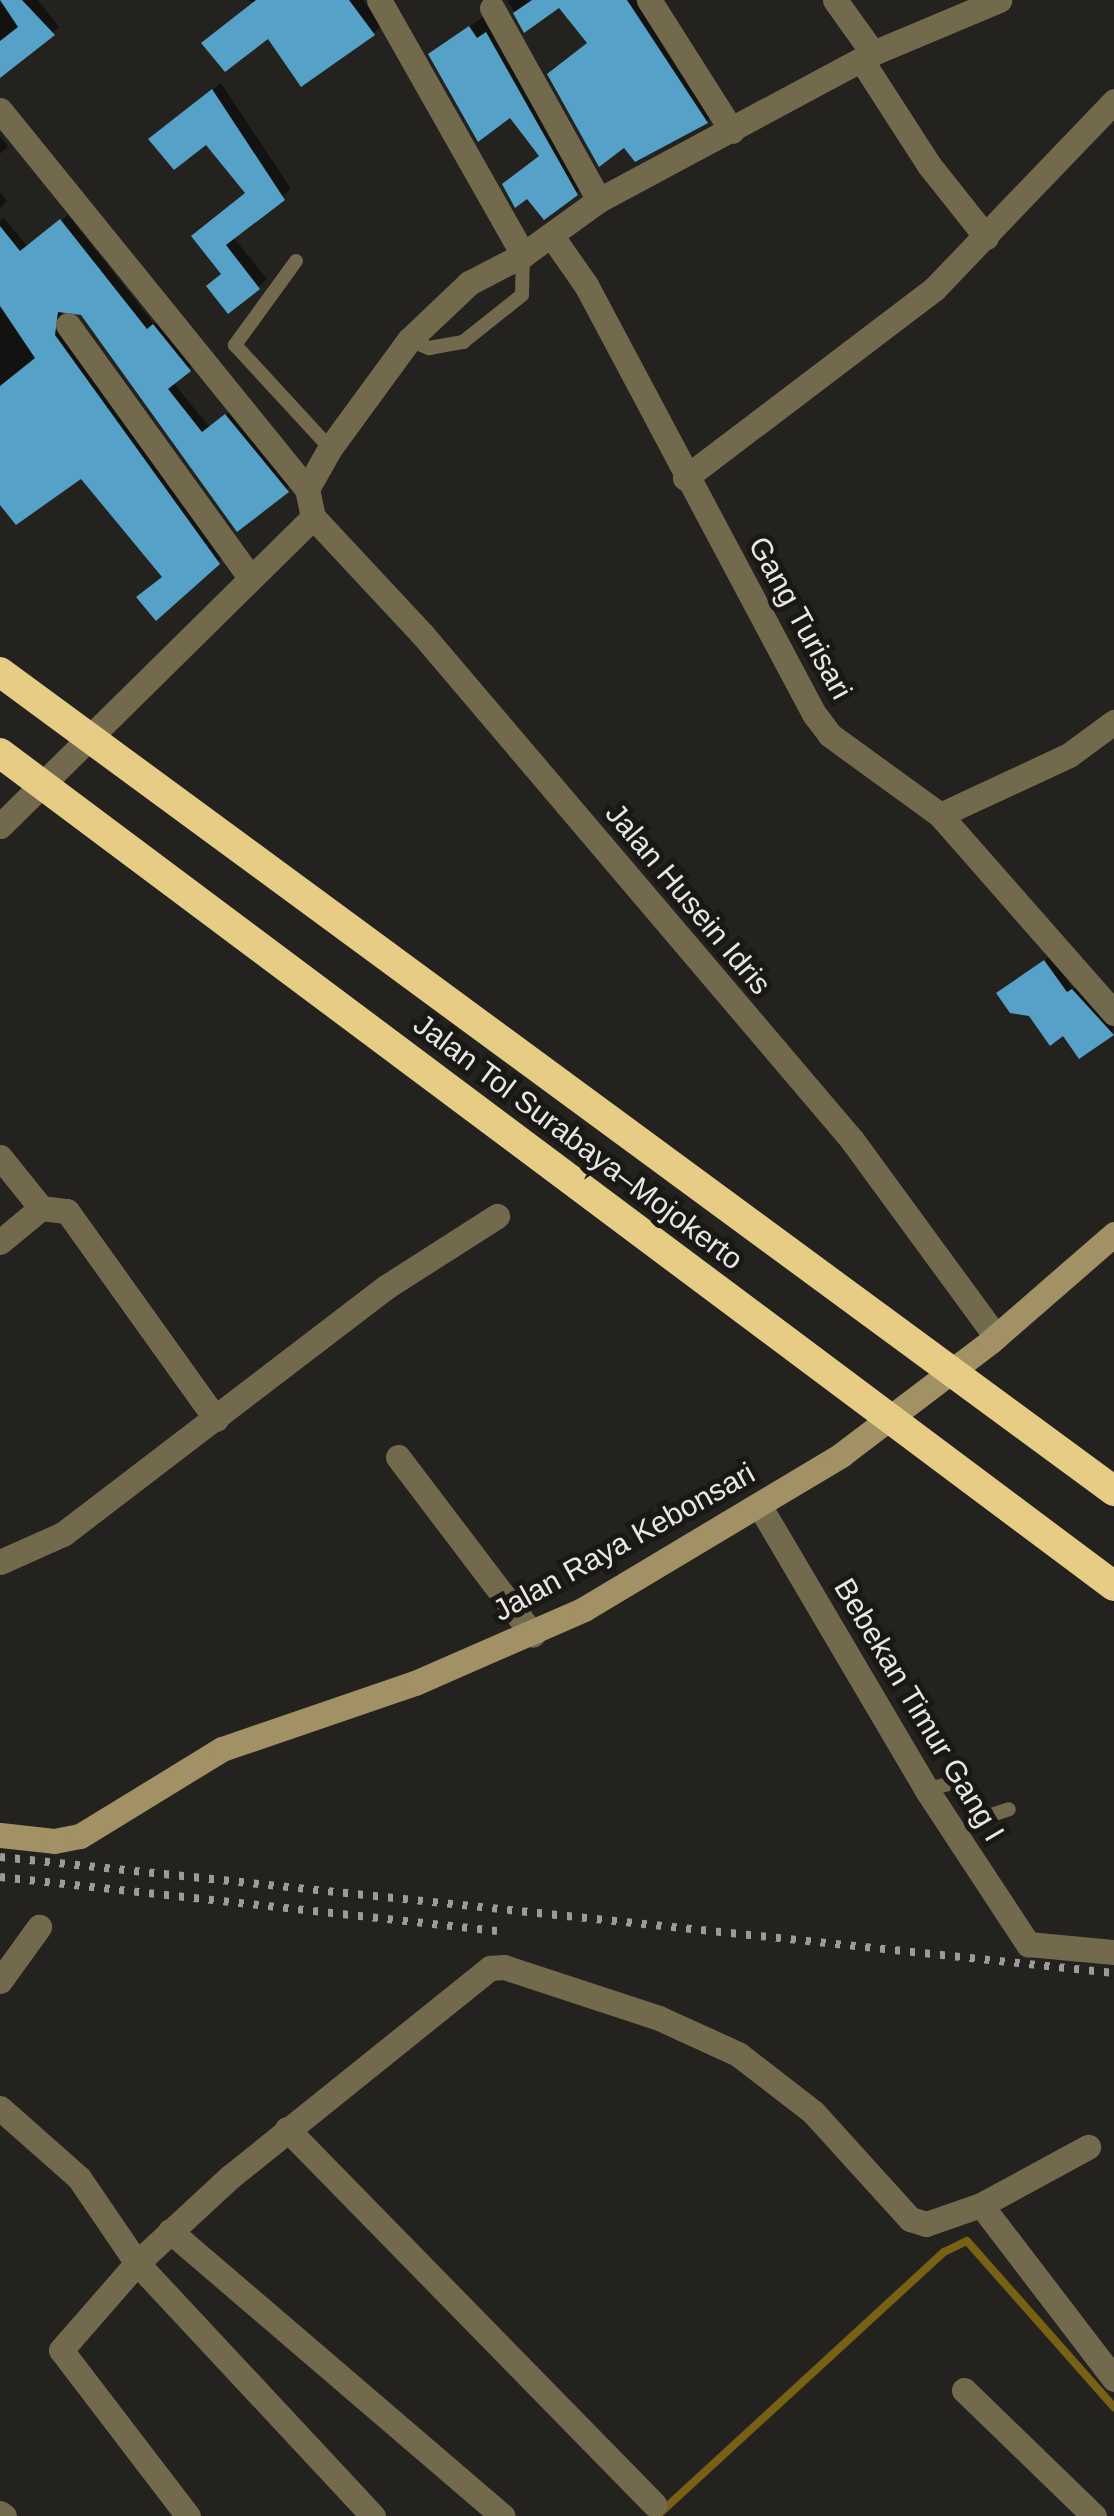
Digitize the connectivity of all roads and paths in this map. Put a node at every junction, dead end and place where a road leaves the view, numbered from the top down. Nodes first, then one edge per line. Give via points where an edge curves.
1 (380, 0) edge
2 (649, 0) edge
3 (835, 0) edge
4 (990, 2) edge
5 (492, 8) dead end
6 (868, 57) junction
7 (1114, 101) edge
8 (0, 110) edge
9 (732, 130) junction
10 (599, 200) junction
11 (551, 235) junction
12 (986, 237) junction
13 (523, 255) junction
14 (296, 261) dead end
15 (68, 325) dead end
16 (409, 340) junction
17 (330, 448) junction
18 (685, 478) junction
19 (307, 489) junction
20 (313, 516) junction
21 (250, 577) junction
22 (0, 672) edge
23 (1114, 722) edge
24 (0, 753) edge
25 (940, 816) junction
26 (0, 826) edge
27 (1114, 1013) edge
28 (0, 1158) edge
29 (42, 1208) junction
30 (497, 1216) dead end
31 (1114, 1234) edge
32 (0, 1242) edge
33 (996, 1336) junction
34 (216, 1419) junction
35 (398, 1457) dead end
36 (1114, 1491) edge
37 (759, 1506) junction
38 (0, 1562) edge
39 (1114, 1586) edge
40 (533, 1635) junction
41 (926, 1789) junction
42 (1009, 1810) dead end
43 (0, 1835) edge
44 (39, 1928) dead end
45 (1114, 1952) edge
46 (0, 1982) edge
47 (0, 2108) edge
48 (287, 2129) junction
49 (1088, 2147) dead end
50 (981, 2206) junction
51 (170, 2231) junction
52 (138, 2263) junction
53 (1114, 2379) edge
54 (964, 2390) dead end
55 (654, 2504) dead end
56 (188, 2516) edge
57 (372, 2516) edge
58 (502, 2516) edge
59 (1094, 2516) edge

1 - 13 street
2 - 9 street
3 - 6 street
4 - 6 street
5 - 10 street
6 - 9 street
6 - 12 street via 929,165
7 - 12 street
8 - 19 street
9 - 10 street
10 - 11 street
11 - 13 street
11 - 18 street, Gang Turisari via 586,285
12 - 18 street via 934,289
13 - 16 street via 469,283
13 - 16 lane via 522,295 463,342 429,348
14 - 17 lane via 235,345
15 - 21 street
16 - 17 street
17 - 19 street
18 - 25 street, Gang Turisari via 830,735
19 - 20 street
20 - 21 street
20 - 33 street, Jalan Husein Idris via 422,634 852,1140
21 - 26 street
22 - 36 highway, Jalan Tol Surabaya–Mojokerto, bridge
23 - 25 street via 1068,755
24 - 39 highway, Jalan Tol Surabaya–Mojokerto, bridge
25 - 27 street, Gang Turisari
28 - 29 street
29 - 32 street
29 - 34 street via 67,1210 76,1220
30 - 34 street via 386,1287
31 - 33 main road, Jalan Raya Kebonsari
33 - 37 main road, Jalan Raya Kebonsari via 841,1455
34 - 38 street via 63,1534
35 - 40 street
37 - 40 main road, Jalan Raya Kebonsari
37 - 41 street, Bebekan Timur Gang I
40 - 43 main road, Jalan Raya Kebonsari via 222,1748 80,1836 54,1841
41 - 42 lane via 954,1783 986,1817
41 - 45 street, Bebekan Timur Gang I via 1028,1944
44 - 46 street
47 - 52 street via 79,2178
48 - 50 street via 401,2044 476,1977 504,1967 659,2018 738,2054 812,2112 910,2218 926,2224
48 - 51 street
48 - 55 street
49 - 50 street
50 - 53 street
51 - 52 street
51 - 58 street
52 - 56 street via 67,2341 63,2359
52 - 57 street
54 - 59 street

